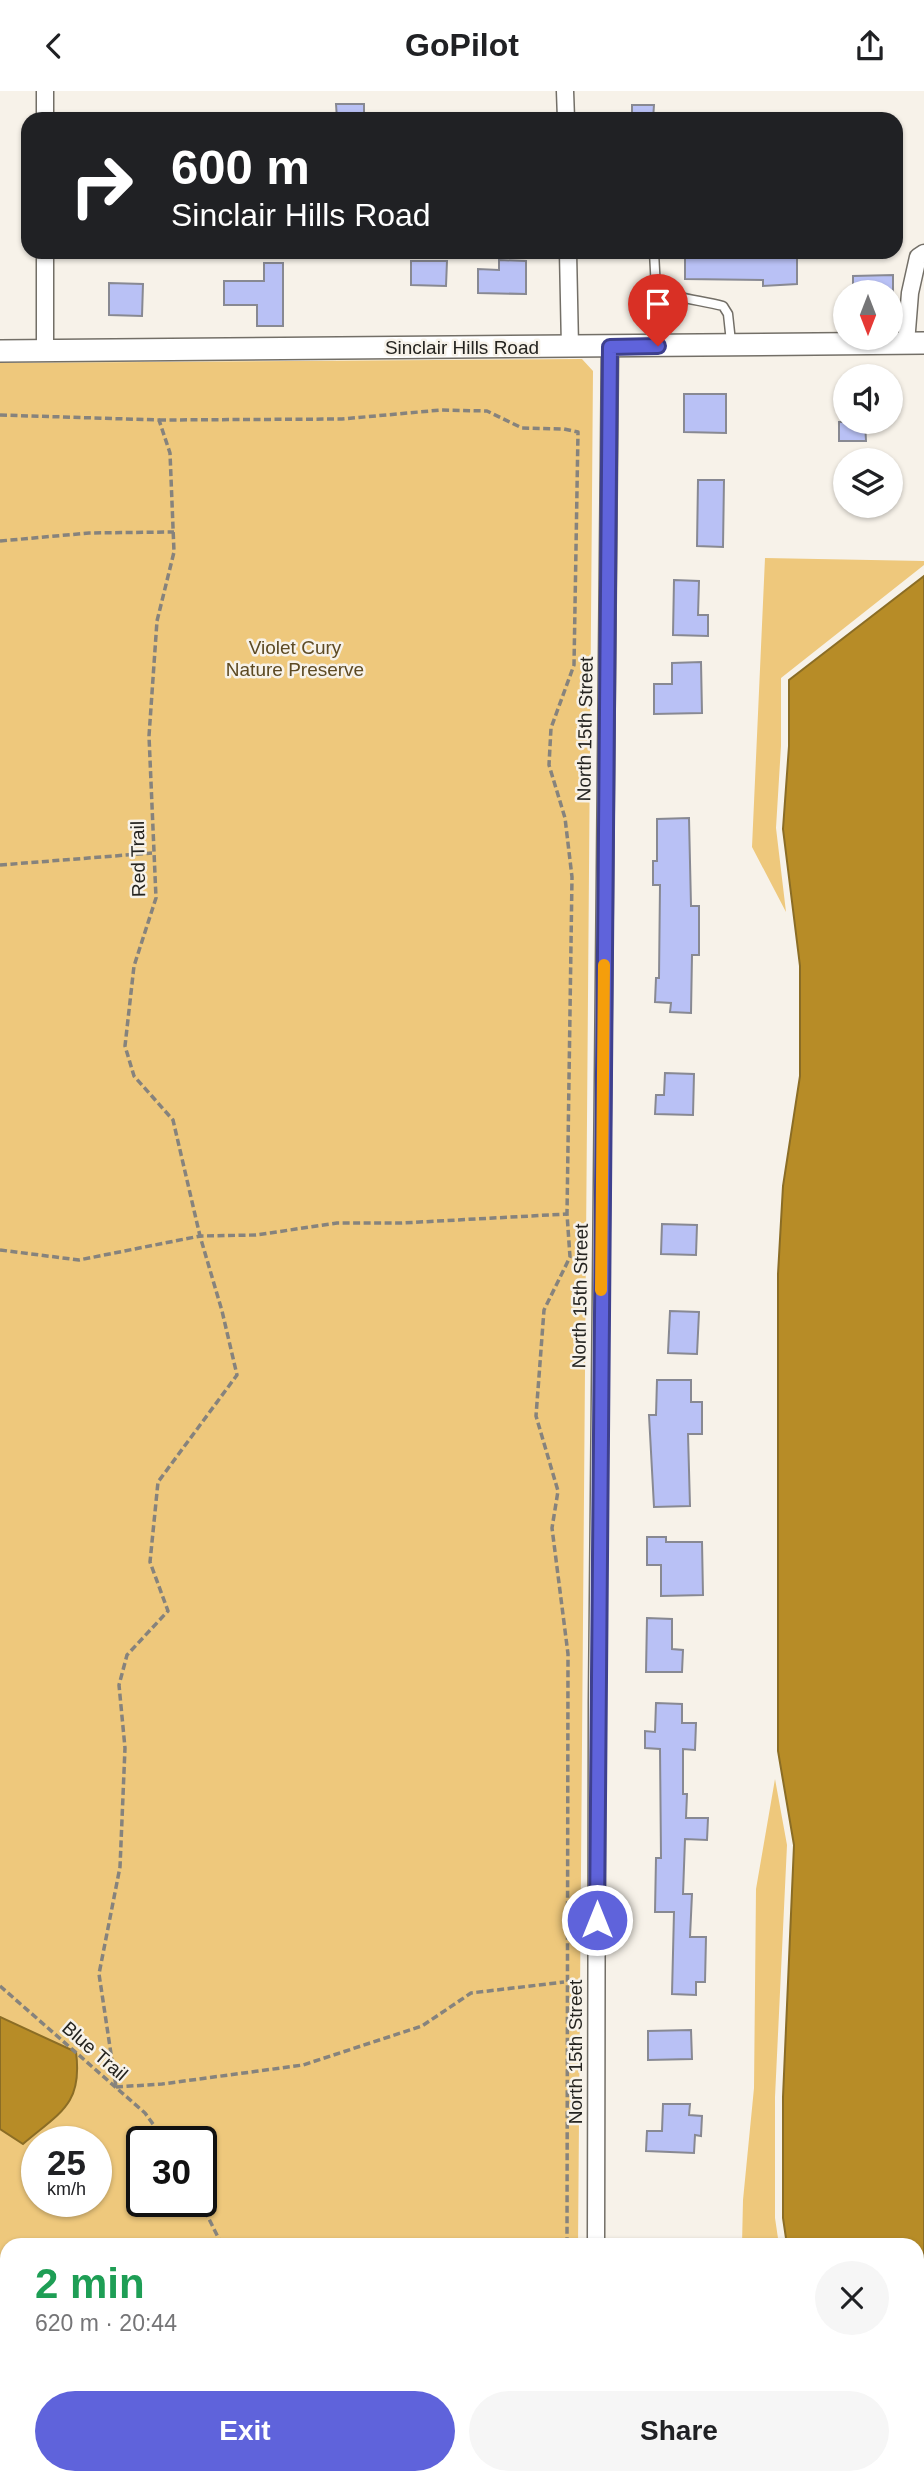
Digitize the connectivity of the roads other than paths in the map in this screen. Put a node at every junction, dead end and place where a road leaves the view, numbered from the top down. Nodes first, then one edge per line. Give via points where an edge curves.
1 (45, 91) edge
2 (565, 91) edge
3 (45, 112) edge
4 (566, 112) edge
5 (924, 253) edge
6 (45, 259) edge
7 (568, 259) edge
8 (654, 259) edge
9 (915, 343) edge
10 (731, 345) junction
11 (570, 347) junction
12 (610, 347) junction
13 (46, 350) junction
14 (0, 351) edge
15 (596, 2238) edge

1 - 3 street
2 - 4 street
5 - 9 street via 918,257 909,293
6 - 13 street
7 - 11 street
8 - 10 lane via 656,289 673,297 723,306
9 - 10 street, Sinclair Hills Road
10 - 12 street, Sinclair Hills Road
11 - 12 street, Sinclair Hills Road
11 - 13 street, Sinclair Hills Road
12 - 15 street, North 15th Street
13 - 14 street, Sinclair Hills Road

